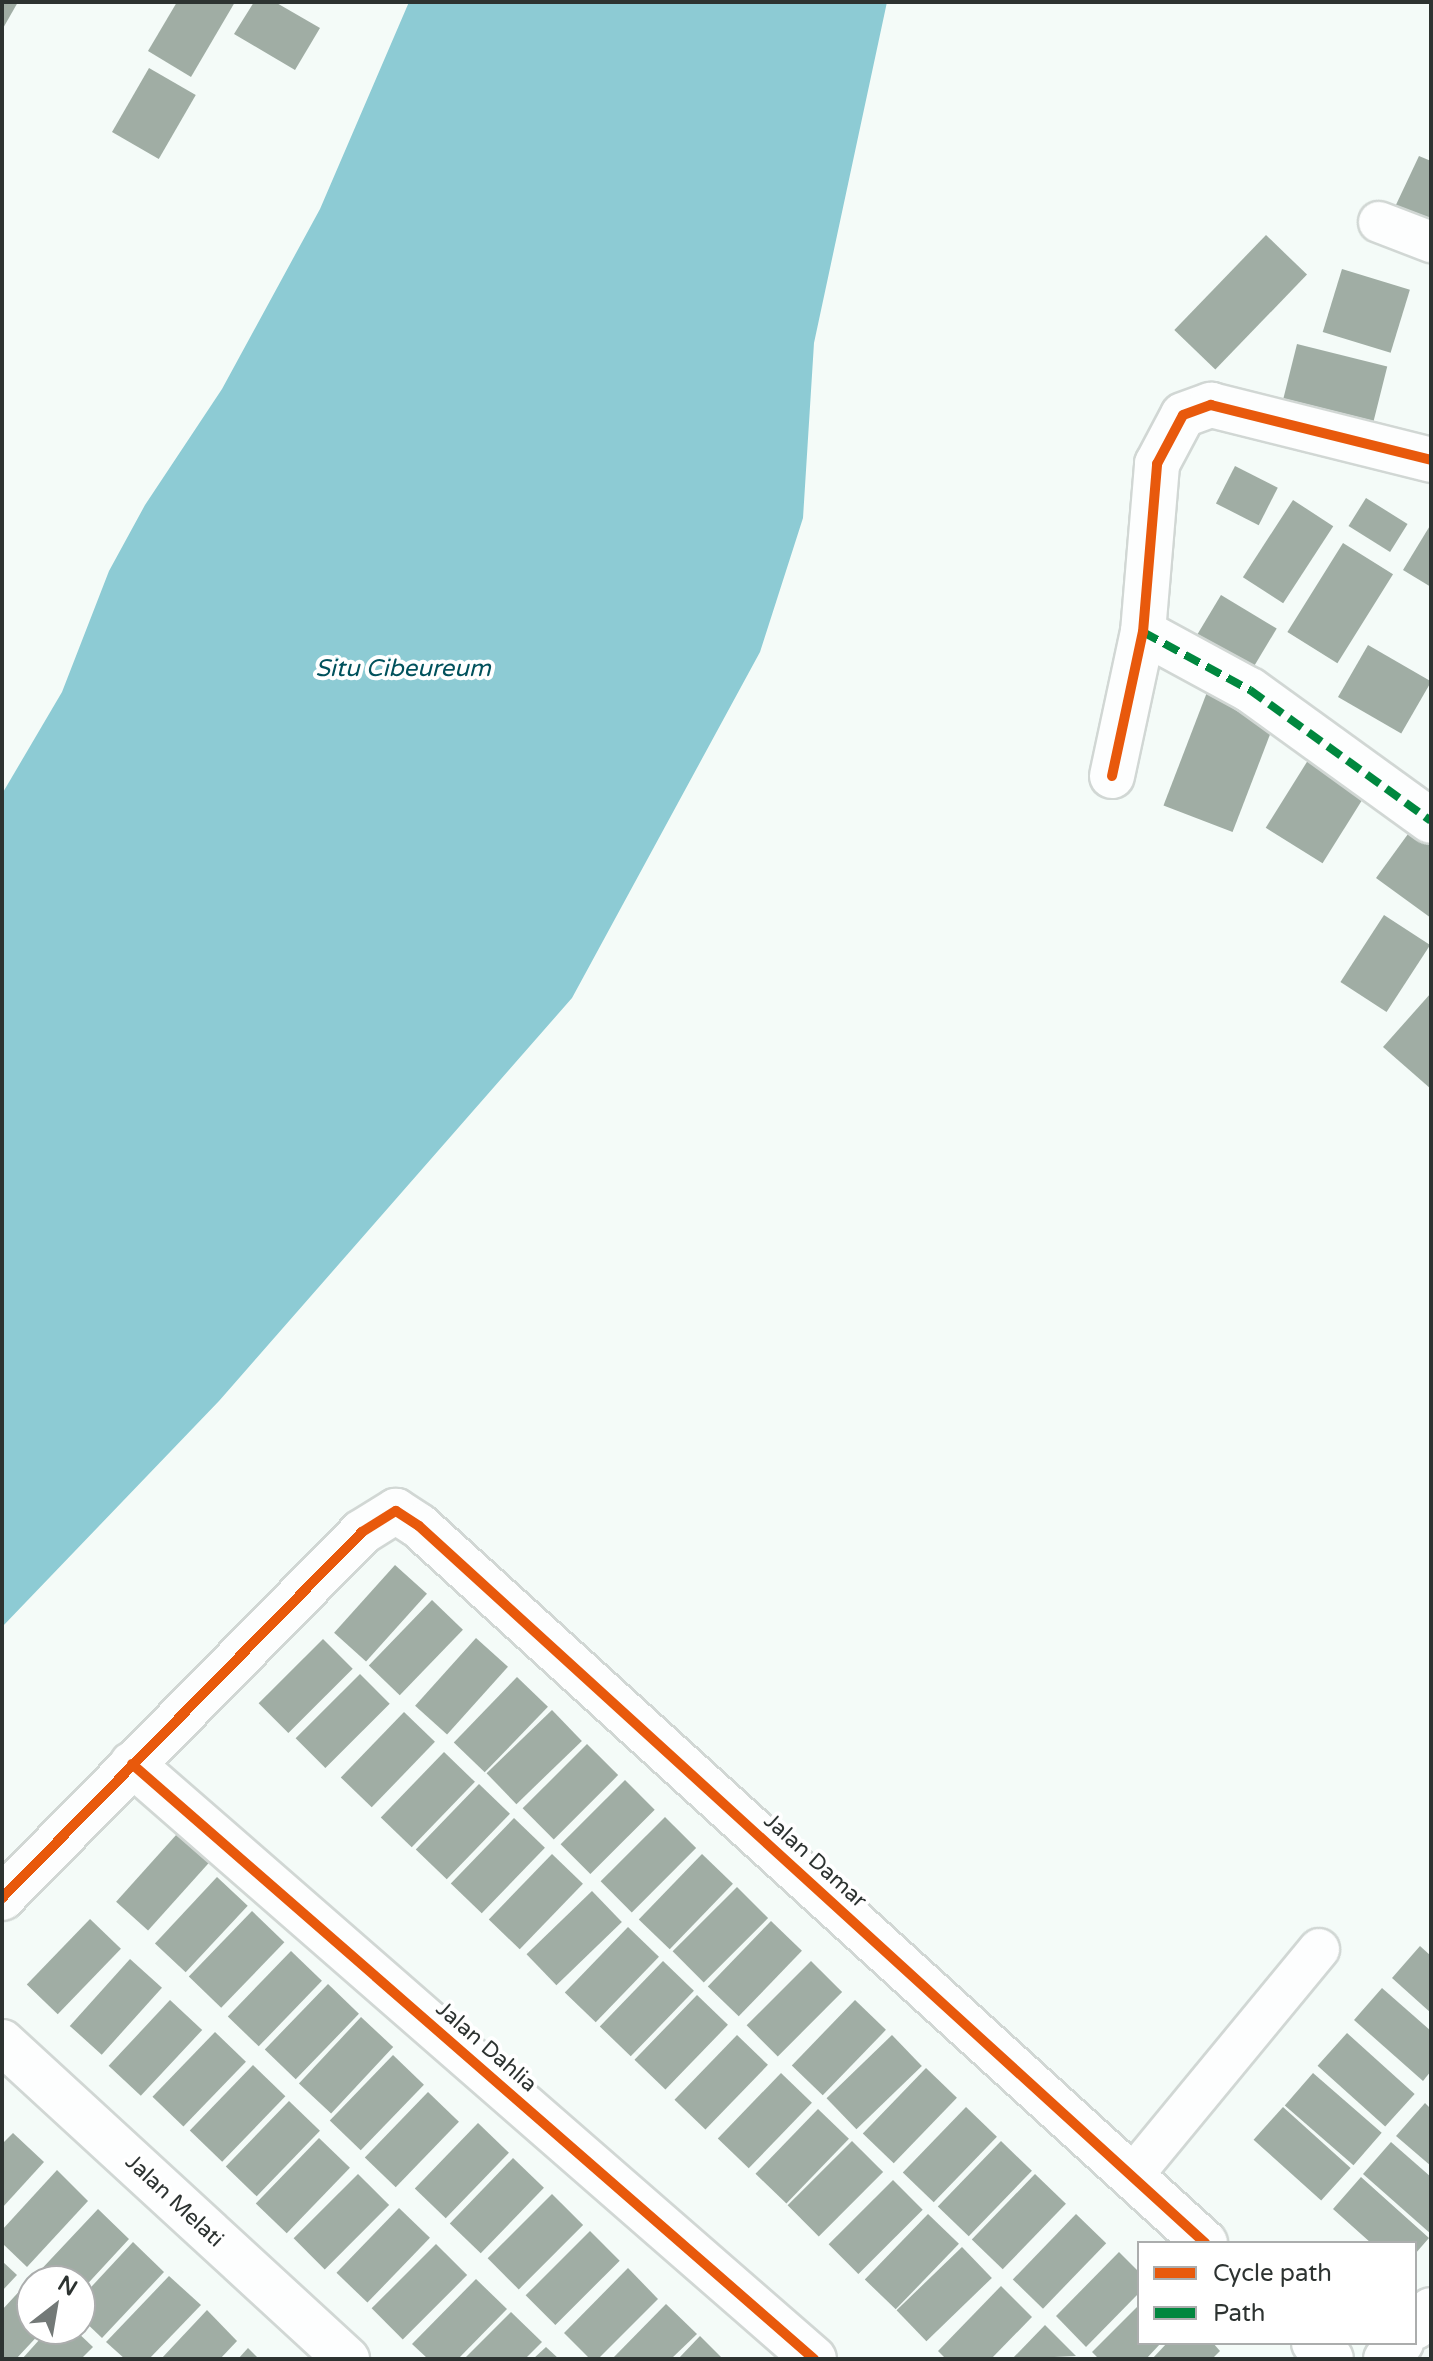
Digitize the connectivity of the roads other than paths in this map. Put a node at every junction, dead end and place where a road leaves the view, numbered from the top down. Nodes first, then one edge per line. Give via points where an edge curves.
1 (1379, 222) dead end
2 (1431, 242) edge
3 (1431, 460) edge
4 (1143, 632) junction
5 (1112, 776) dead end
6 (1431, 821) edge
7 (132, 1764) junction
8 (2, 1898) edge
9 (1319, 1949) dead end
10 (2, 2042) edge
11 (1132, 2176) junction
12 (1203, 2241) edge
13 (1431, 2310) edge
14 (1417, 2325) edge
15 (1316, 2345) edge
16 (347, 2359) edge
17 (814, 2359) edge
18 (1331, 2359) edge

1 - 2 lane
3 - 4 street via 1211,405 1183,415 1157,464
4 - 5 street
4 - 6 street via 1250,690
7 - 8 street
7 - 11 street, Jalan Damar via 362,1532 396,1511
7 - 17 street, Jalan Dahlia
9 - 11 lane
10 - 16 street, Jalan Melati
11 - 12 street, Jalan Damar
13 - 14 street
15 - 18 street

